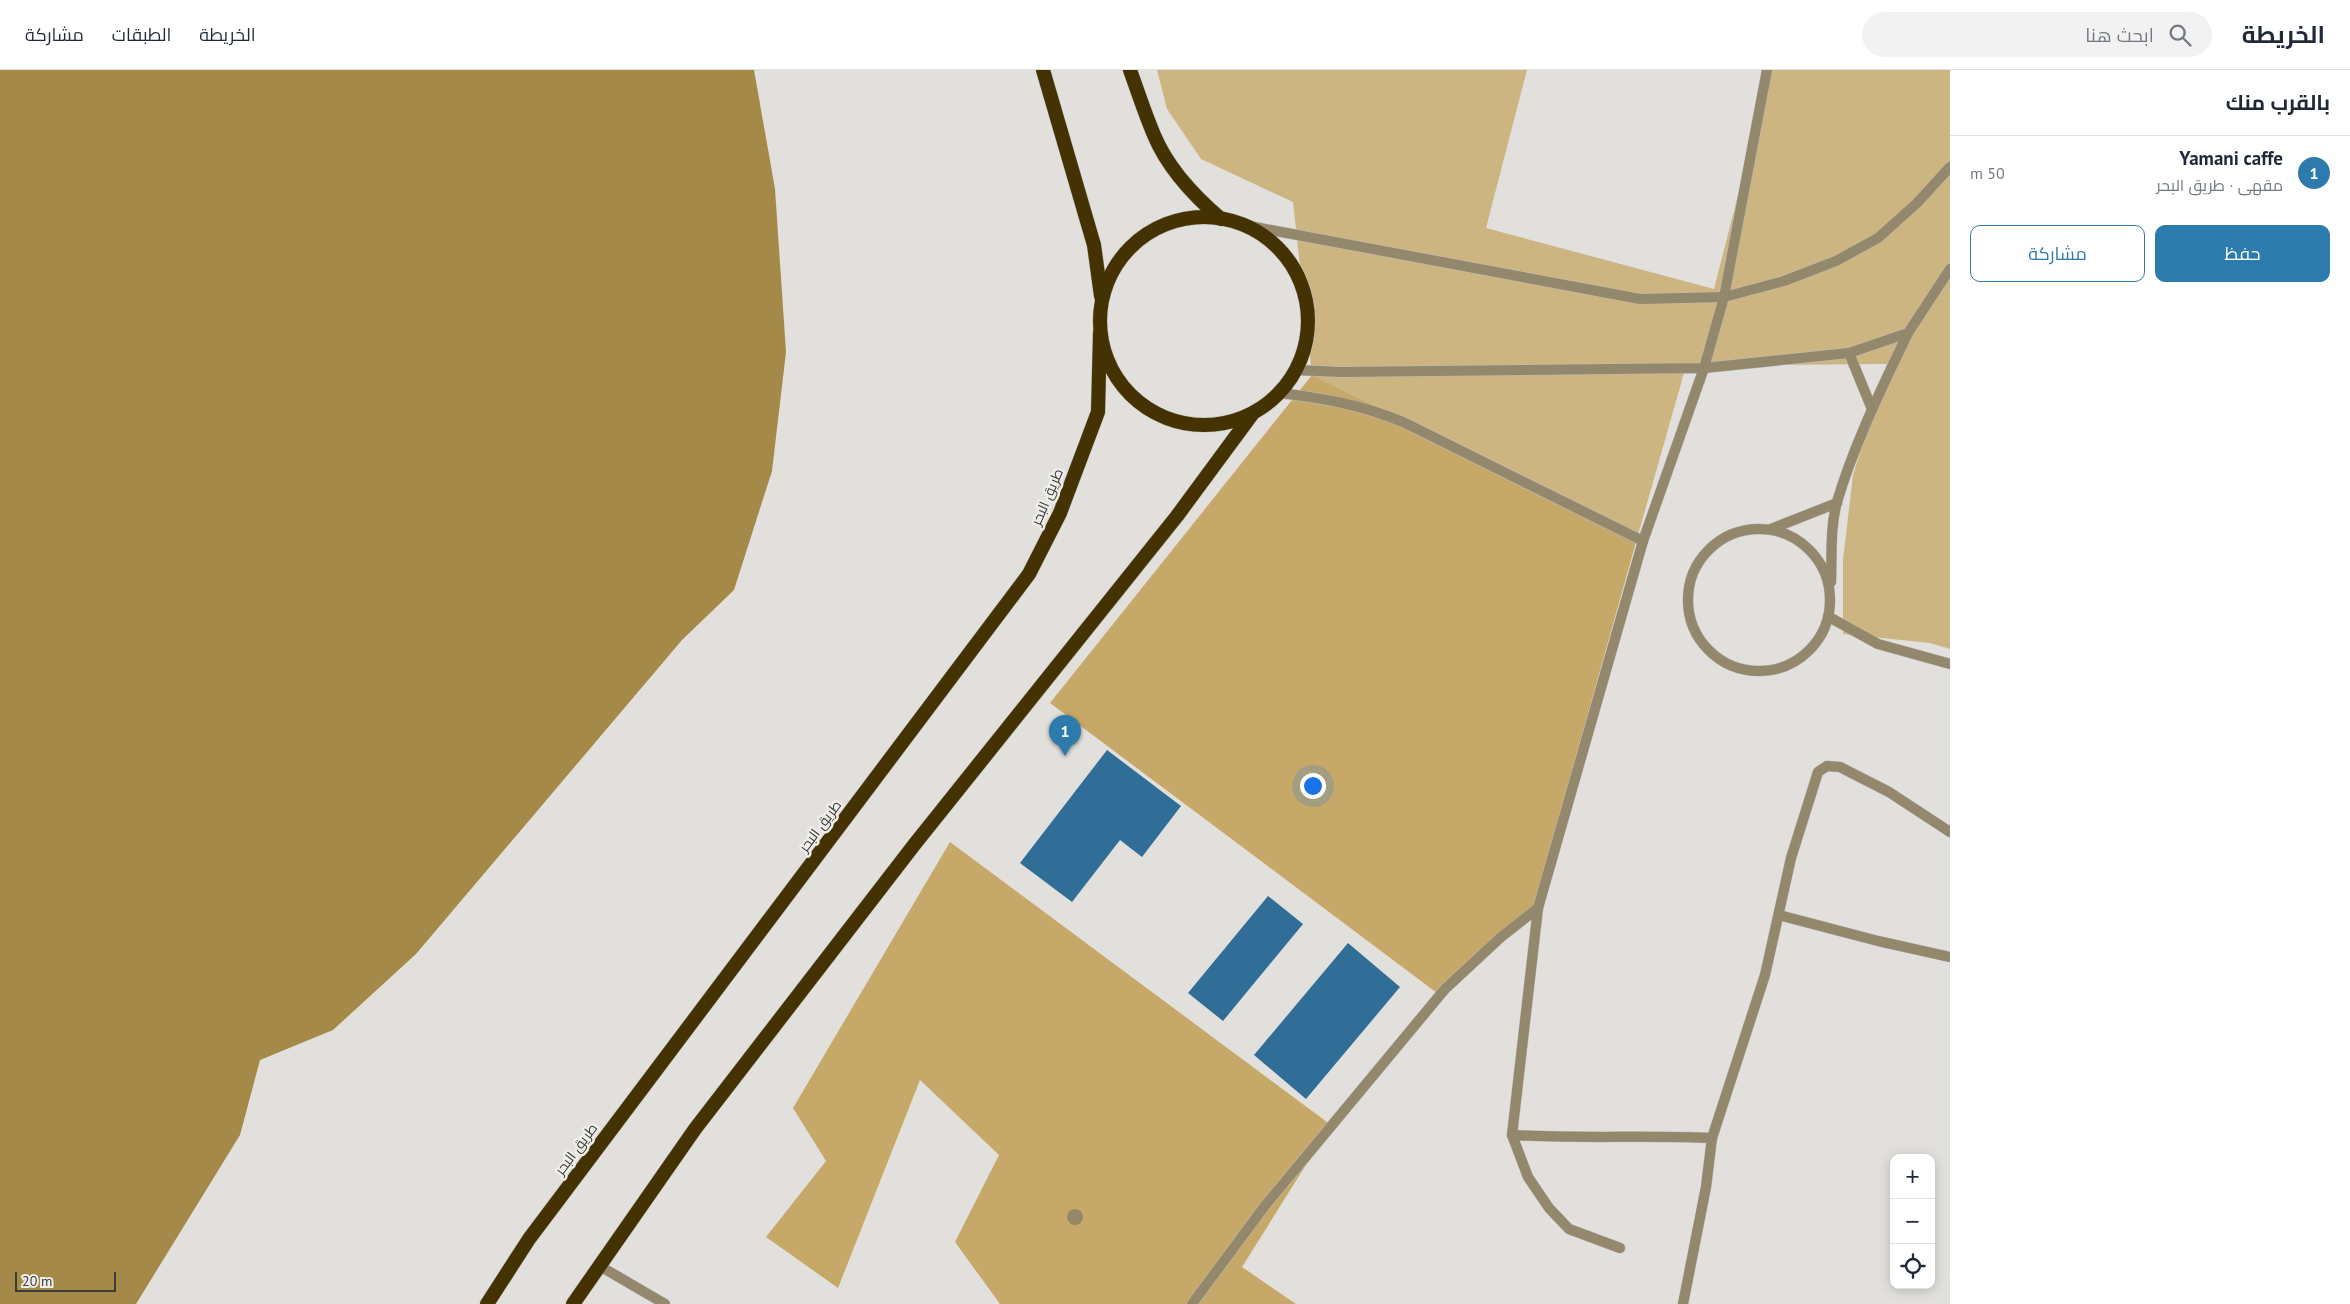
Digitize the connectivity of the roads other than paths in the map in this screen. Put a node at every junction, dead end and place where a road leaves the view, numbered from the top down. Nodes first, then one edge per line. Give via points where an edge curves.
1 (1043, 70) edge
2 (1130, 70) edge
3 (1767, 70) edge
4 (1950, 167) edge
5 (1221, 219) junction
6 (1244, 225) junction
7 (1950, 269) edge
8 (1724, 297) junction
9 (1102, 298) junction
10 (1100, 333) junction
11 (1908, 333) junction
12 (1849, 354) junction
13 (1704, 368) junction
14 (1296, 370) junction
15 (1280, 393) junction
16 (1872, 409) junction
17 (1253, 413) junction
18 (1837, 503) junction
19 (1771, 529) junction
20 (1644, 541) junction
21 (1831, 591) junction
22 (1829, 617) junction
23 (1950, 664) edge
24 (1950, 832) edge
25 (1538, 908) junction
26 (1779, 915) junction
27 (1950, 957) edge
28 (1512, 1135) junction
29 (1712, 1138) junction
30 (1620, 1248) dead end
31 (598, 1265) junction
32 (487, 1304) edge
33 (573, 1304) edge
34 (664, 1304) edge
35 (1192, 1304) edge
36 (1683, 1304) edge

1 - 9 highway via 1094,245
2 - 5 highway via 1154,137 1174,170 1195,196
3 - 8 street
4 - 8 street via 1878,238 1836,261 1784,281
5 - 6 highway
5 - 9 highway via 1189,218 1159,227 1133,244 1113,269
6 - 8 street via 1640,299
6 - 14 highway via 1269,240 1289,261 1302,286 1308,315 1306,343
7 - 11 street
8 - 13 street
9 - 10 highway, طريق البحر
10 - 17 highway via 1109,366 1128,394 1155,414 1188,424 1221,424
10 - 32 highway, طريق البحر via 1098,412 1060,513 1029,574 600,1144 529,1240
11 - 12 street
11 - 16 street
12 - 13 street
12 - 16 street
13 - 14 street
13 - 20 street
14 - 15 highway
15 - 17 highway
15 - 20 street via 1338,400 1375,410
16 - 18 street
17 - 31 highway via 1177,516 914,844 701,1122
18 - 19 street
18 - 21 street
19 - 21 street via 1789,534 1804,544 1817,558
19 - 22 street via 1746,529 1722,538 1703,555 1691,578 1688,602 1693,627 1707,649 1727,664 1752,671 1778,669 1801,658 1818,640
20 - 25 street
21 - 22 street
22 - 23 street via 1878,644
24 - 26 street via 1889,792 1840,767 1822,768 1814,778
25 - 28 street
25 - 35 street via 1445,989 1264,1207
26 - 27 street
26 - 29 street via 1765,975
28 - 29 street
28 - 30 street via 1528,1177 1555,1215 1569,1229
29 - 36 street
31 - 33 highway
31 - 34 street

